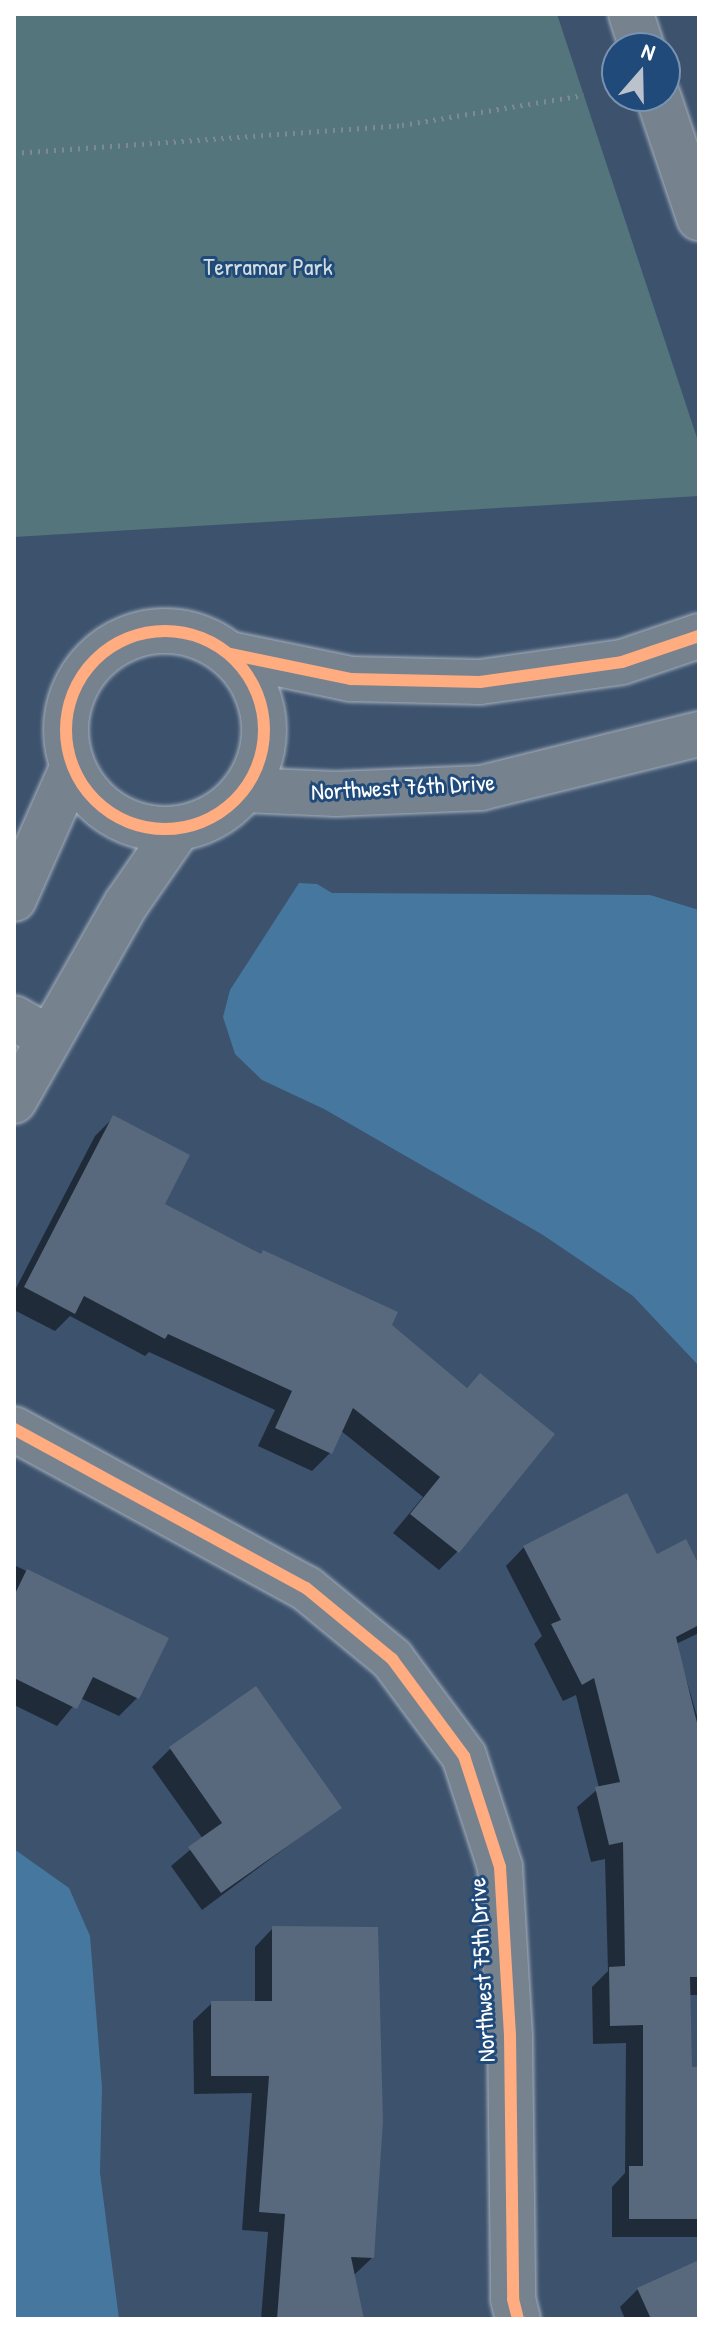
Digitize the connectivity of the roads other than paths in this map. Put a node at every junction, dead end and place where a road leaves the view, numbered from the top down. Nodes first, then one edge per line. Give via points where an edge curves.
1 (663, 112) edge
2 (699, 218) edge
3 (699, 636) edge
4 (230, 654) junction
5 (699, 734) edge
6 (72, 768) junction
7 (245, 790) junction
8 (178, 829) junction
9 (14, 899) edge
10 (32, 1028) edge
11 (14, 1101) edge
12 (14, 1429) edge
13 (518, 2319) edge

1 - 2 street
3 - 4 street via 622,662 480,682 351,679
4 - 6 street via 202,638 169,630 135,635 106,649 82,673 68,703 64,736
4 - 7 street via 250,677 262,705 265,735 259,764
5 - 7 street, Northwest 76th Drive via 481,788 336,794
6 - 8 street via 89,797 115,817 145,828
6 - 9 street
7 - 8 street via 204,823
8 - 10 street
10 - 11 street
12 - 13 street, Northwest 75th Drive via 306,1588 392,1659 464,1756 500,1867 510,2036 513,2299

